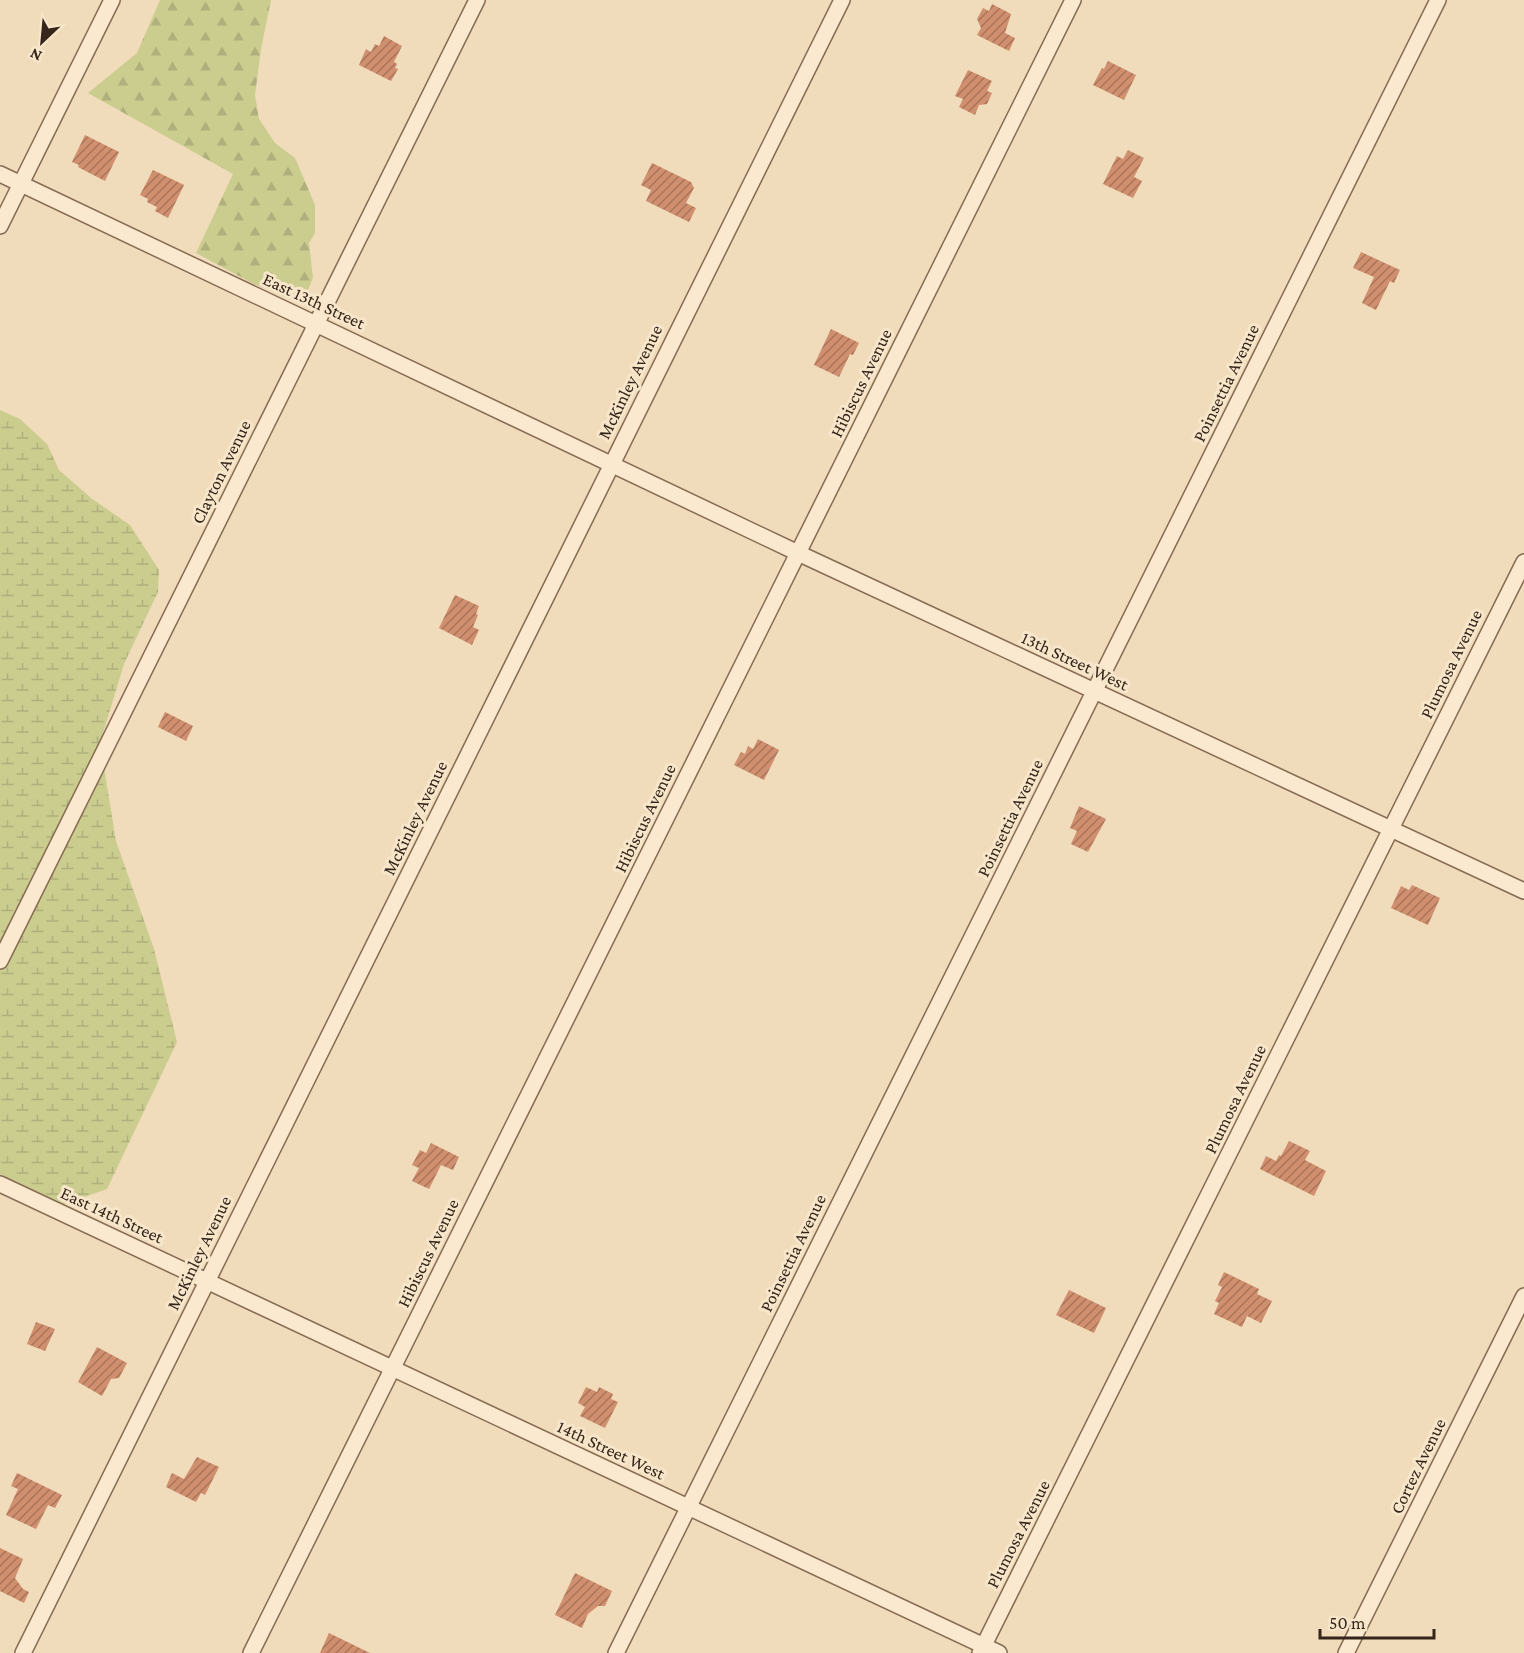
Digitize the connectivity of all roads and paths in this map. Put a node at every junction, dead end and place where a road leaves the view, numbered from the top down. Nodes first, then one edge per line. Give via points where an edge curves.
1 (112, 0) edge
2 (477, 0) edge
3 (842, 0) edge
4 (1073, 0) edge
5 (1438, 0) edge
6 (0, 174) edge
7 (21, 184) junction
8 (0, 226) edge
9 (316, 324) junction
10 (611, 464) junction
11 (798, 553) junction
12 (1524, 562) edge
13 (1095, 692) junction
14 (1391, 829) junction
15 (1524, 891) edge
16 (0, 961) edge
17 (0, 1184) edge
18 (207, 1282) junction
19 (1524, 1296) edge
20 (392, 1369) junction
21 (688, 1508) junction
22 (981, 1649) edge
23 (23, 1653) edge
24 (251, 1653) edge
25 (616, 1653) edge
26 (999, 1653) edge
27 (1346, 1653) edge

1 - 7 street
2 - 9 street, Clayton Avenue
3 - 10 street, McKinley Avenue
4 - 11 street, Hibiscus Avenue
5 - 13 street, Poinsettia Avenue
6 - 7 street, East 13th Street
7 - 8 street
7 - 9 street, East 13th Street
9 - 10 street, East 13th Street
9 - 16 street, Clayton Avenue
10 - 11 street, 13th Street West
10 - 18 street, McKinley Avenue
11 - 13 street, 13th Street West
11 - 20 street, Hibiscus Avenue
12 - 14 street, Plumosa Avenue
13 - 14 street, 13th Street West
13 - 21 street, Poinsettia Avenue
14 - 15 street, 13th Street West
14 - 22 street, Plumosa Avenue
17 - 18 street, East 14th Street
18 - 20 street, 14th Street West
18 - 23 street, McKinley Avenue
19 - 27 street, Cortez Avenue
20 - 21 street, 14th Street West
20 - 24 street, Hibiscus Avenue
21 - 22 street, 14th Street West
21 - 25 street, Poinsettia Avenue
22 - 26 street, 14th Street West

